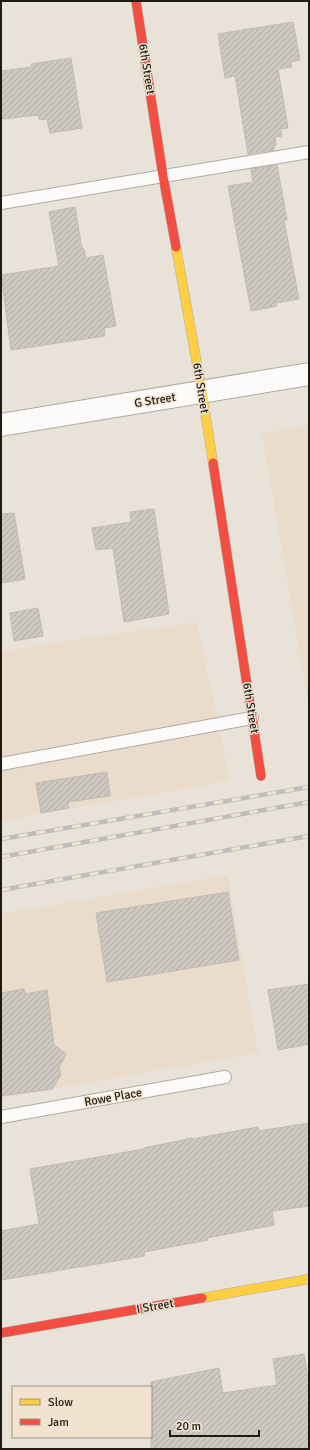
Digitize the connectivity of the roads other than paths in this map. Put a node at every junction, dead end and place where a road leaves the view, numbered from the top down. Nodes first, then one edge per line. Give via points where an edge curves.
1 (136, 1) edge
2 (309, 152) edge
3 (163, 176) junction
4 (1, 202) edge
5 (309, 374) edge
6 (202, 392) junction
7 (1, 425) edge
8 (252, 718) junction
9 (2, 763) edge
10 (261, 776) dead end
11 (225, 1077) dead end
12 (1, 1117) edge
13 (309, 1279) edge
14 (1, 1333) edge

1 - 3 street, 6th Street
2 - 3 lane
3 - 4 lane
3 - 6 street, 6th Street
5 - 6 street, G Street
6 - 7 street, G Street
6 - 8 street, 6th Street
8 - 9 lane
8 - 10 street, 6th Street
11 - 12 lane, Rowe Place
13 - 14 street, I Street

